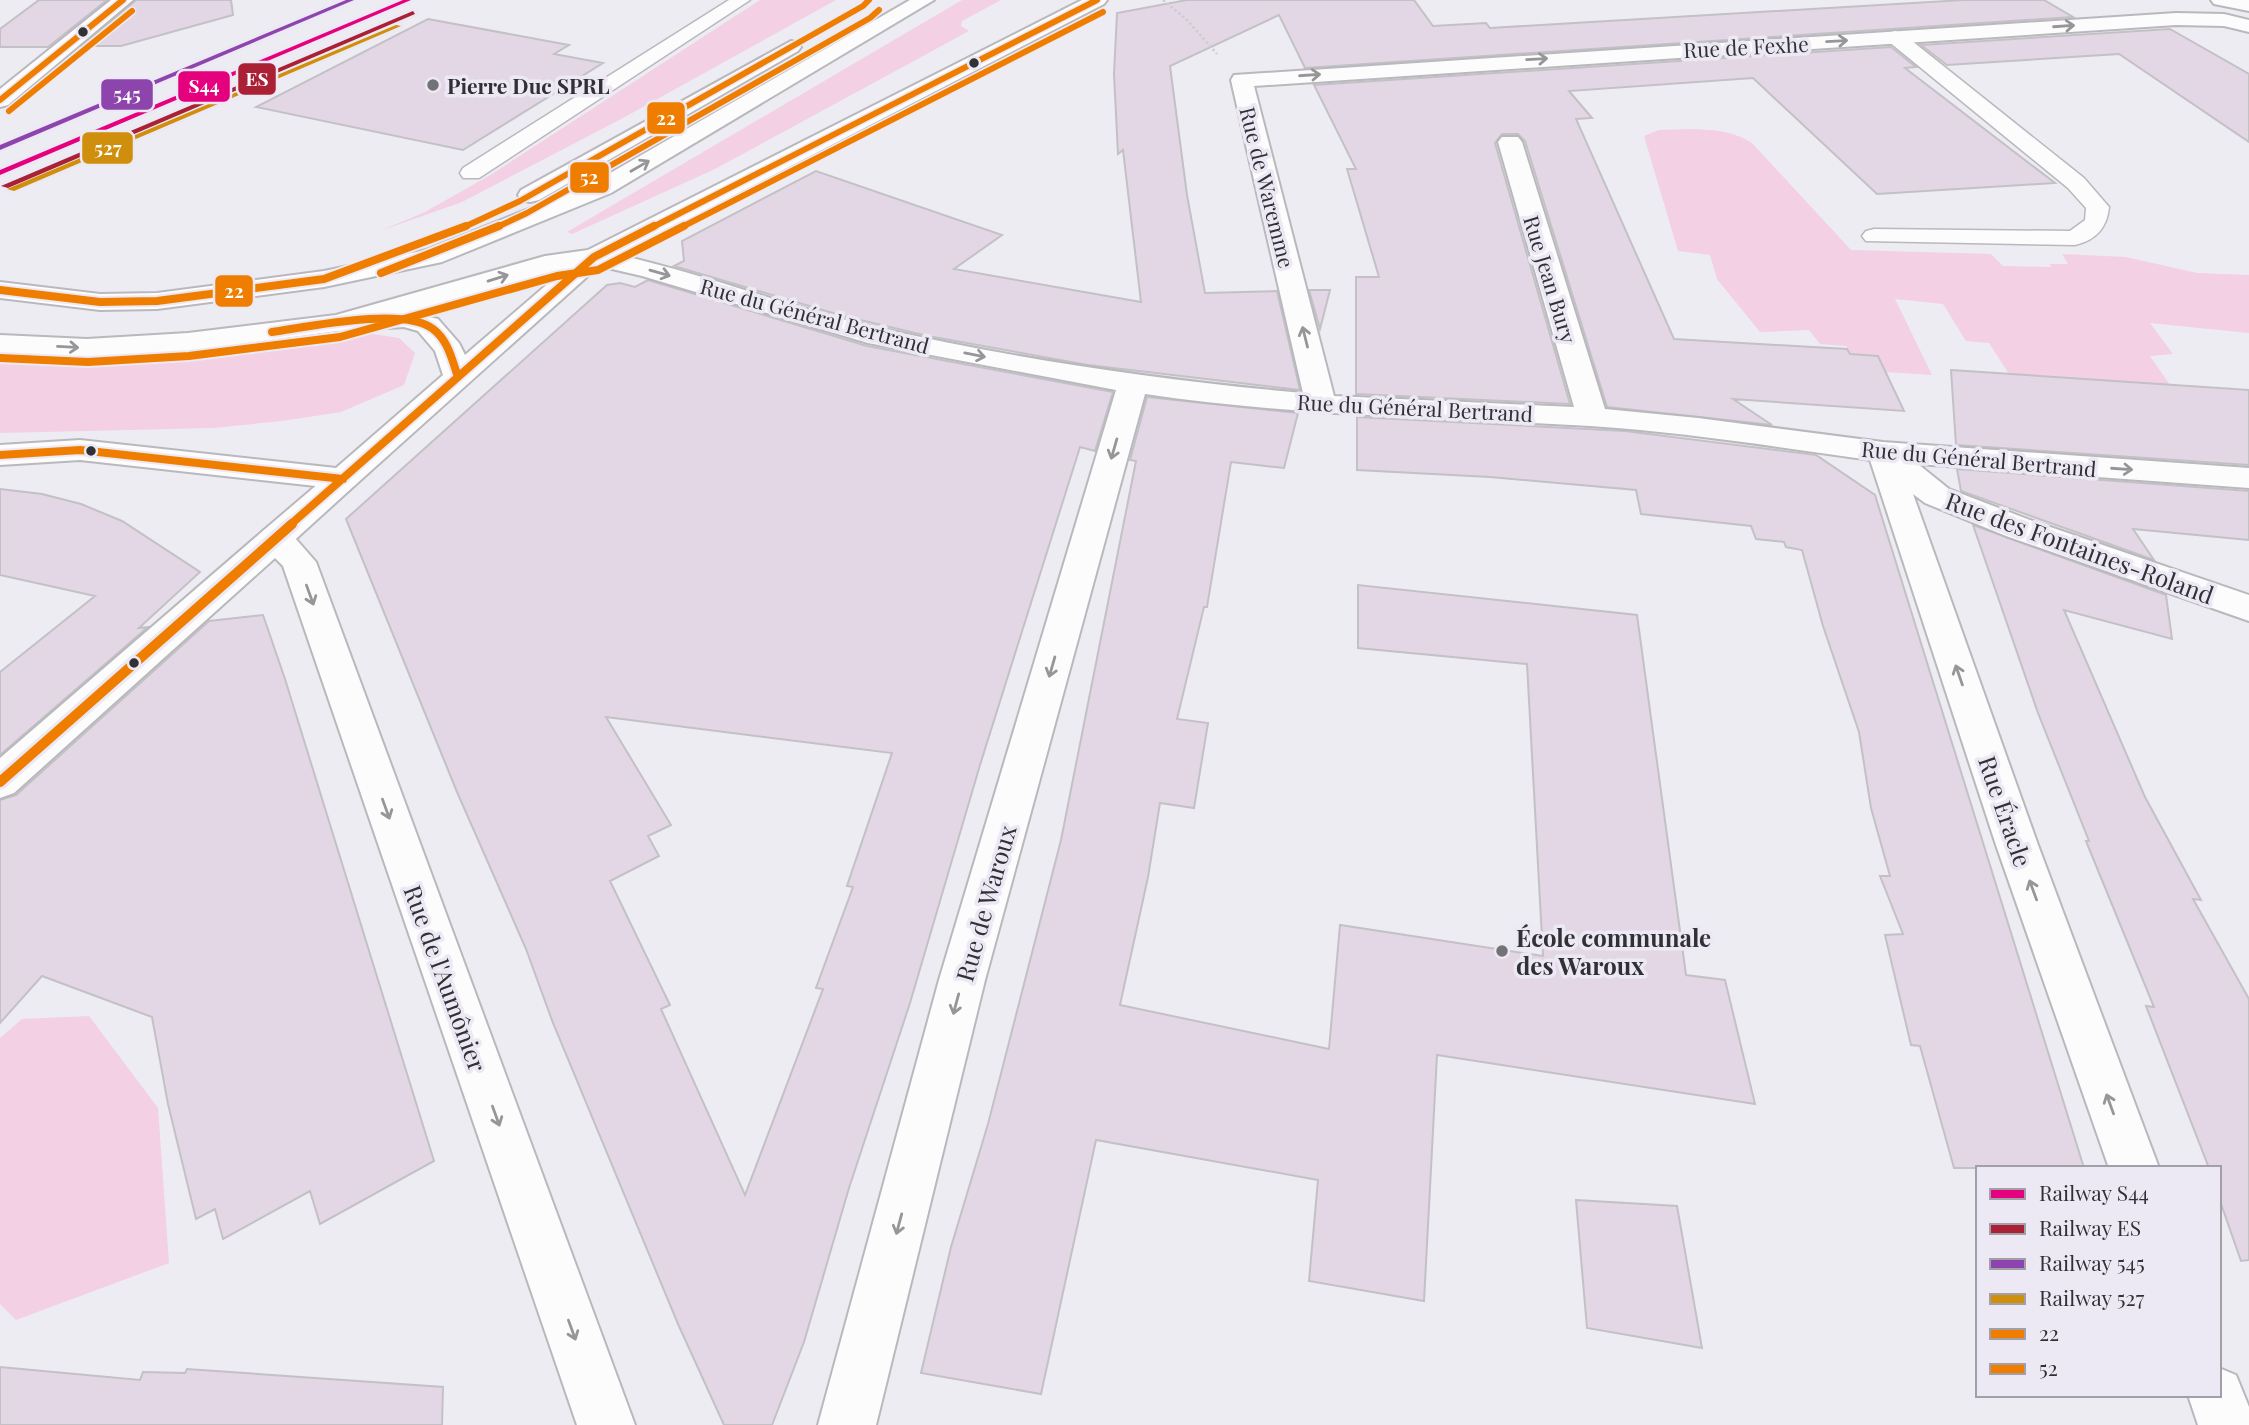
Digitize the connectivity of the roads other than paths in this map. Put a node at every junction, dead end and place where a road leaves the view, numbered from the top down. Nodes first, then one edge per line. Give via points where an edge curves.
1 (123, 0) edge
2 (741, 0) edge
3 (924, 0) edge
4 (1097, 0) edge
5 (2221, 0) edge
6 (870, 2) edge
7 (2249, 5) edge
8 (2249, 26) edge
9 (1895, 37) junction
10 (1242, 80) joint
11 (0, 100) edge
12 (1510, 142) dead end
13 (471, 173) dead end
14 (1874, 236) dead end
15 (594, 257) junction
16 (324, 279) junction
17 (0, 289) edge
18 (338, 323) junction
19 (0, 344) edge
20 (458, 377) junction
21 (1133, 383) junction
22 (1321, 404) junction
23 (1592, 417) junction
24 (1883, 452) junction
25 (0, 455) edge
26 (2249, 478) edge
27 (343, 479) junction
28 (275, 538) junction
29 (2249, 608) edge
30 (0, 782) edge
31 (2133, 1166) edge
32 (2217, 1397) edge
33 (606, 1425) edge
34 (847, 1425) edge
35 (2227, 1425) edge

1 - 11 street
2 - 13 lane
16 -> 3 street via 433,256 603,188
4 - 15 street
5 - 7 street
6 - 16 street via 520,201 467,226
9 -> 8 street, Rue de Fexhe via 2176,19 2224,20
10 -> 9 street, Rue de Fexhe
9 - 14 lane via 2076,183 2098,207 2096,223 2075,238
22 -> 10 street, Rue de Waremme
12 - 23 street, Rue Jean Bury
18 -> 15 street via 554,262
15 - 20 street
15 -> 21 street, Rue du Général Bertrand via 869,334
16 - 17 street via 157,301 100,302
19 -> 18 street via 87,348 162,344
18 - 20 street via 404,319 428,326 449,349
20 - 27 street
21 - 22 street, Rue du Général Bertrand
21 -> 34 street, Rue de Waroux via 962,980
22 - 23 street, Rue du Général Bertrand
23 - 24 street, Rue du Général Bertrand
24 -> 26 street, Rue du Général Bertrand
24 - 29 street, Rue des Fontaines-Roland via 1937,496
31 -> 24 street, Rue Éracle via 2017,845
25 - 27 street via 80,450
27 - 28 street
28 - 30 street
28 -> 33 street, Rue de l'Aumônier via 299,562
32 - 35 street

